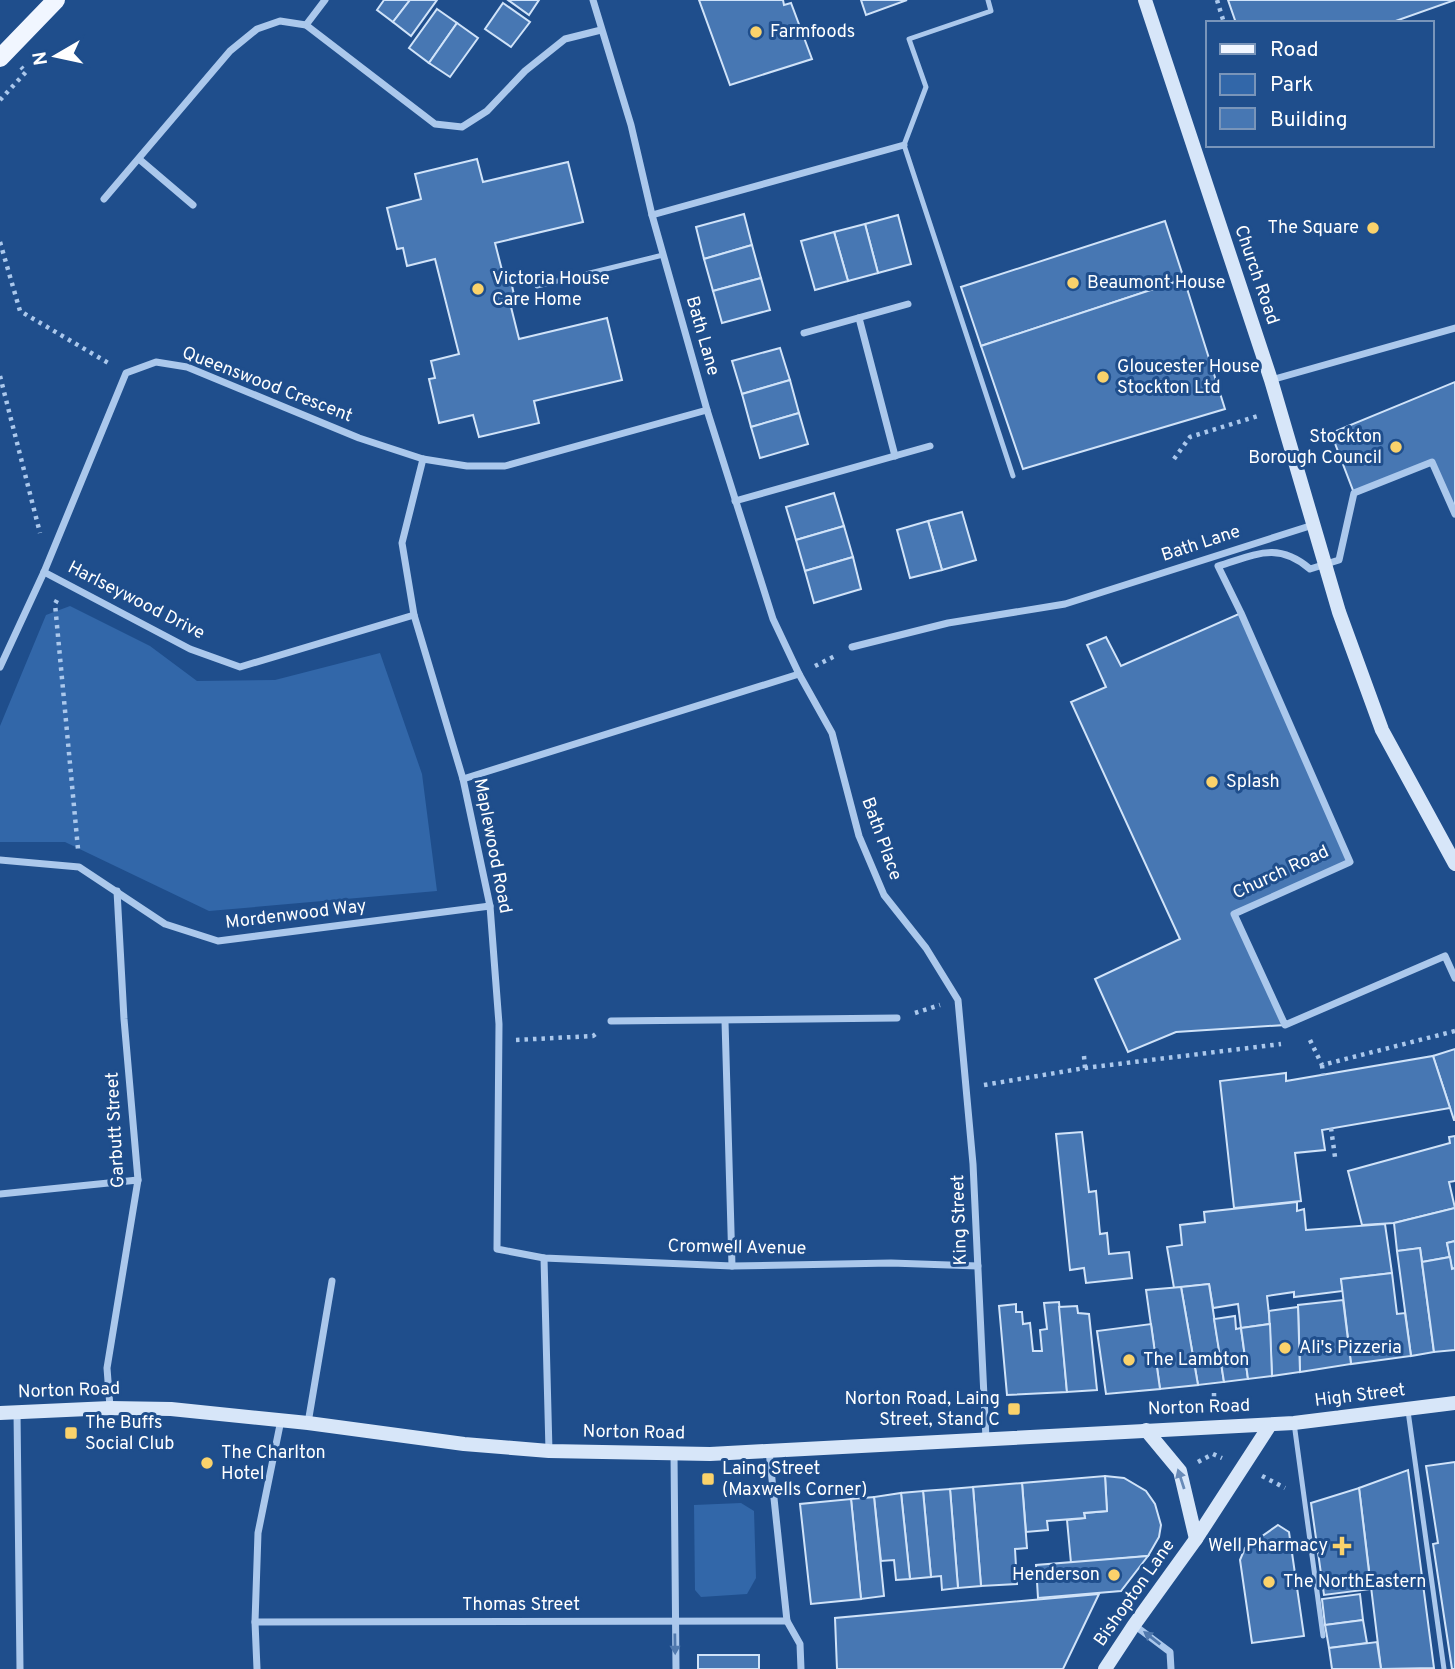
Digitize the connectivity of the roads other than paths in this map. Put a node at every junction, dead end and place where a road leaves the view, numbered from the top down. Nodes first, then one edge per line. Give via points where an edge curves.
1 (56, 0) edge
2 (325, 0) edge
3 (593, 0) edge
4 (988, 0) edge
5 (1145, 0) edge
6 (306, 25) junction
7 (601, 30) junction
8 (0, 58) edge
9 (904, 145) junction
10 (139, 159) junction
11 (104, 199) dead end
12 (193, 205) dead end
13 (652, 215) junction
14 (663, 255) junction
15 (537, 286) dead end
16 (908, 304) dead end
17 (859, 318) junction
18 (1455, 328) edge
19 (804, 333) dead end
20 (1271, 380) junction
21 (707, 410) junction
22 (930, 446) dead end
23 (895, 456) junction
24 (422, 459) junction
25 (1013, 476) dead end
26 (735, 501) junction
27 (1455, 514) edge
28 (1314, 525) junction
29 (1324, 565) junction
30 (46, 568) junction
31 (414, 615) junction
32 (852, 647) road end
33 (0, 667) edge
34 (799, 674) junction
35 (463, 779) junction
36 (0, 860) edge
37 (1455, 864) edge
38 (117, 891) junction
39 (490, 906) junction
40 (1455, 978) edge
41 (958, 1000) joint
42 (897, 1018) road end
43 (611, 1021) road end
44 (725, 1021) junction
45 (138, 1180) junction
46 (0, 1194) edge
47 (497, 1249) joint
48 (544, 1258) junction
49 (732, 1266) junction
50 (978, 1266) junction
51 (332, 1280) dead end
52 (1455, 1403) edge
53 (110, 1408) junction
54 (1408, 1411) junction
55 (17, 1412) junction
56 (0, 1413) edge
57 (281, 1420) junction
58 (308, 1423) junction
59 (1294, 1423) junction
60 (1270, 1425) junction
61 (1146, 1430) junction
62 (986, 1439) junction
63 (549, 1451) junction
64 (769, 1451) junction
65 (674, 1453) junction
66 (1196, 1539) junction
67 (675, 1620) junction
68 (787, 1620) junction
69 (255, 1622) junction
70 (1134, 1625) junction
71 (1323, 1636) dead end
72 (20, 1669) edge
73 (257, 1669) edge
74 (676, 1669) edge
75 (801, 1669) edge
76 (1105, 1669) edge
77 (1171, 1669) edge
78 (1444, 1669) edge

1 - 8 main road
2 - 6 street
3 - 7 street, Bath Lane
4 - 9 lane via 991,11 909,39 926,87
5 - 20 street, Church Road
6 - 7 street via 435,124 463,127 565,39
6 - 10 street via 280,20 257,29 230,51
7 - 13 street, Bath Lane via 631,125
9 - 13 street
9 - 25 lane
10 - 11 street
10 - 12 street
13 - 14 street, Bath Lane
14 - 15 lane
14 - 21 street, Bath Lane
16 - 17 street
17 - 19 street
17 - 23 street
18 - 20 street
20 - 28 street, Church Road
21 - 24 street, Queenswood Crescent via 505,466
21 - 26 street, Bath Lane
22 - 23 street
23 - 26 street
24 - 30 street, Queenswood Crescent via 187,367 156,362 126,373
24 - 31 street, Maplewood Road via 402,543
26 - 34 street, Bath Lane via 773,619
27 - 29 street via 1432,462 1354,493 1339,561
28 - 29 street, Church Road
28 - 32 street, Bath Lane via 1065,604 948,623
29 - 37 street, Church Road via 1382,730
29 - 40 street, Church Road via 1310,569 1290,554 1274,551 1218,566 1350,862 1234,914 1285,1025 1445,956
30 - 31 street, Harlseywood Drive via 64,583 190,649 240,667
30 - 33 street
31 - 35 street, Maplewood Road
34 - 35 street
34 - 41 street, Bath Place via 832,733 859,836 884,895 926,948
35 - 39 street, Maplewood Road
36 - 38 street, Mordenwood Way via 79,867
38 - 39 street, Mordenwood Way via 166,924 218,941
38 - 45 street, Garbutt Street
39 - 47 street, Maplewood Road via 499,1041
41 - 50 street, King Street
42 - 44 street
43 - 44 street
44 - 49 street
45 - 46 street
45 - 53 street, Garbutt Street via 107,1368
47 - 48 street, Cromwell Avenue
48 - 49 street, Cromwell Avenue
48 - 63 street
49 - 50 street, Cromwell Avenue
50 - 62 street, King Street
51 - 58 street
52 - 54 street, High Street
53 - 55 street, Norton Road
53 - 57 street, Norton Road
54 - 59 street, High Street
54 - 78 lane
55 - 56 street, Norton Road
55 - 72 street
57 - 58 street, Norton Road
57 - 69 street via 258,1533
58 - 63 street, Norton Road
59 - 60 street, High Street
59 - 71 lane
60 - 61 street, Norton Road
60 - 66 street, Bishopton Lane
61 - 62 street, Norton Road
66 -> 61 street, Bishopton Lane via 1180,1471
62 - 64 street, Norton Road
63 - 65 street, Norton Road
64 - 65 street, Norton Road
64 - 68 street
65 - 67 street
66 - 70 street, Bishopton Lane
67 - 68 street, Thomas Street
67 - 69 street, Thomas Street
67 -> 74 street
68 - 75 street via 800,1644
69 - 73 street
70 - 76 street, Bishopton Lane
77 -> 70 street via 1170,1652

